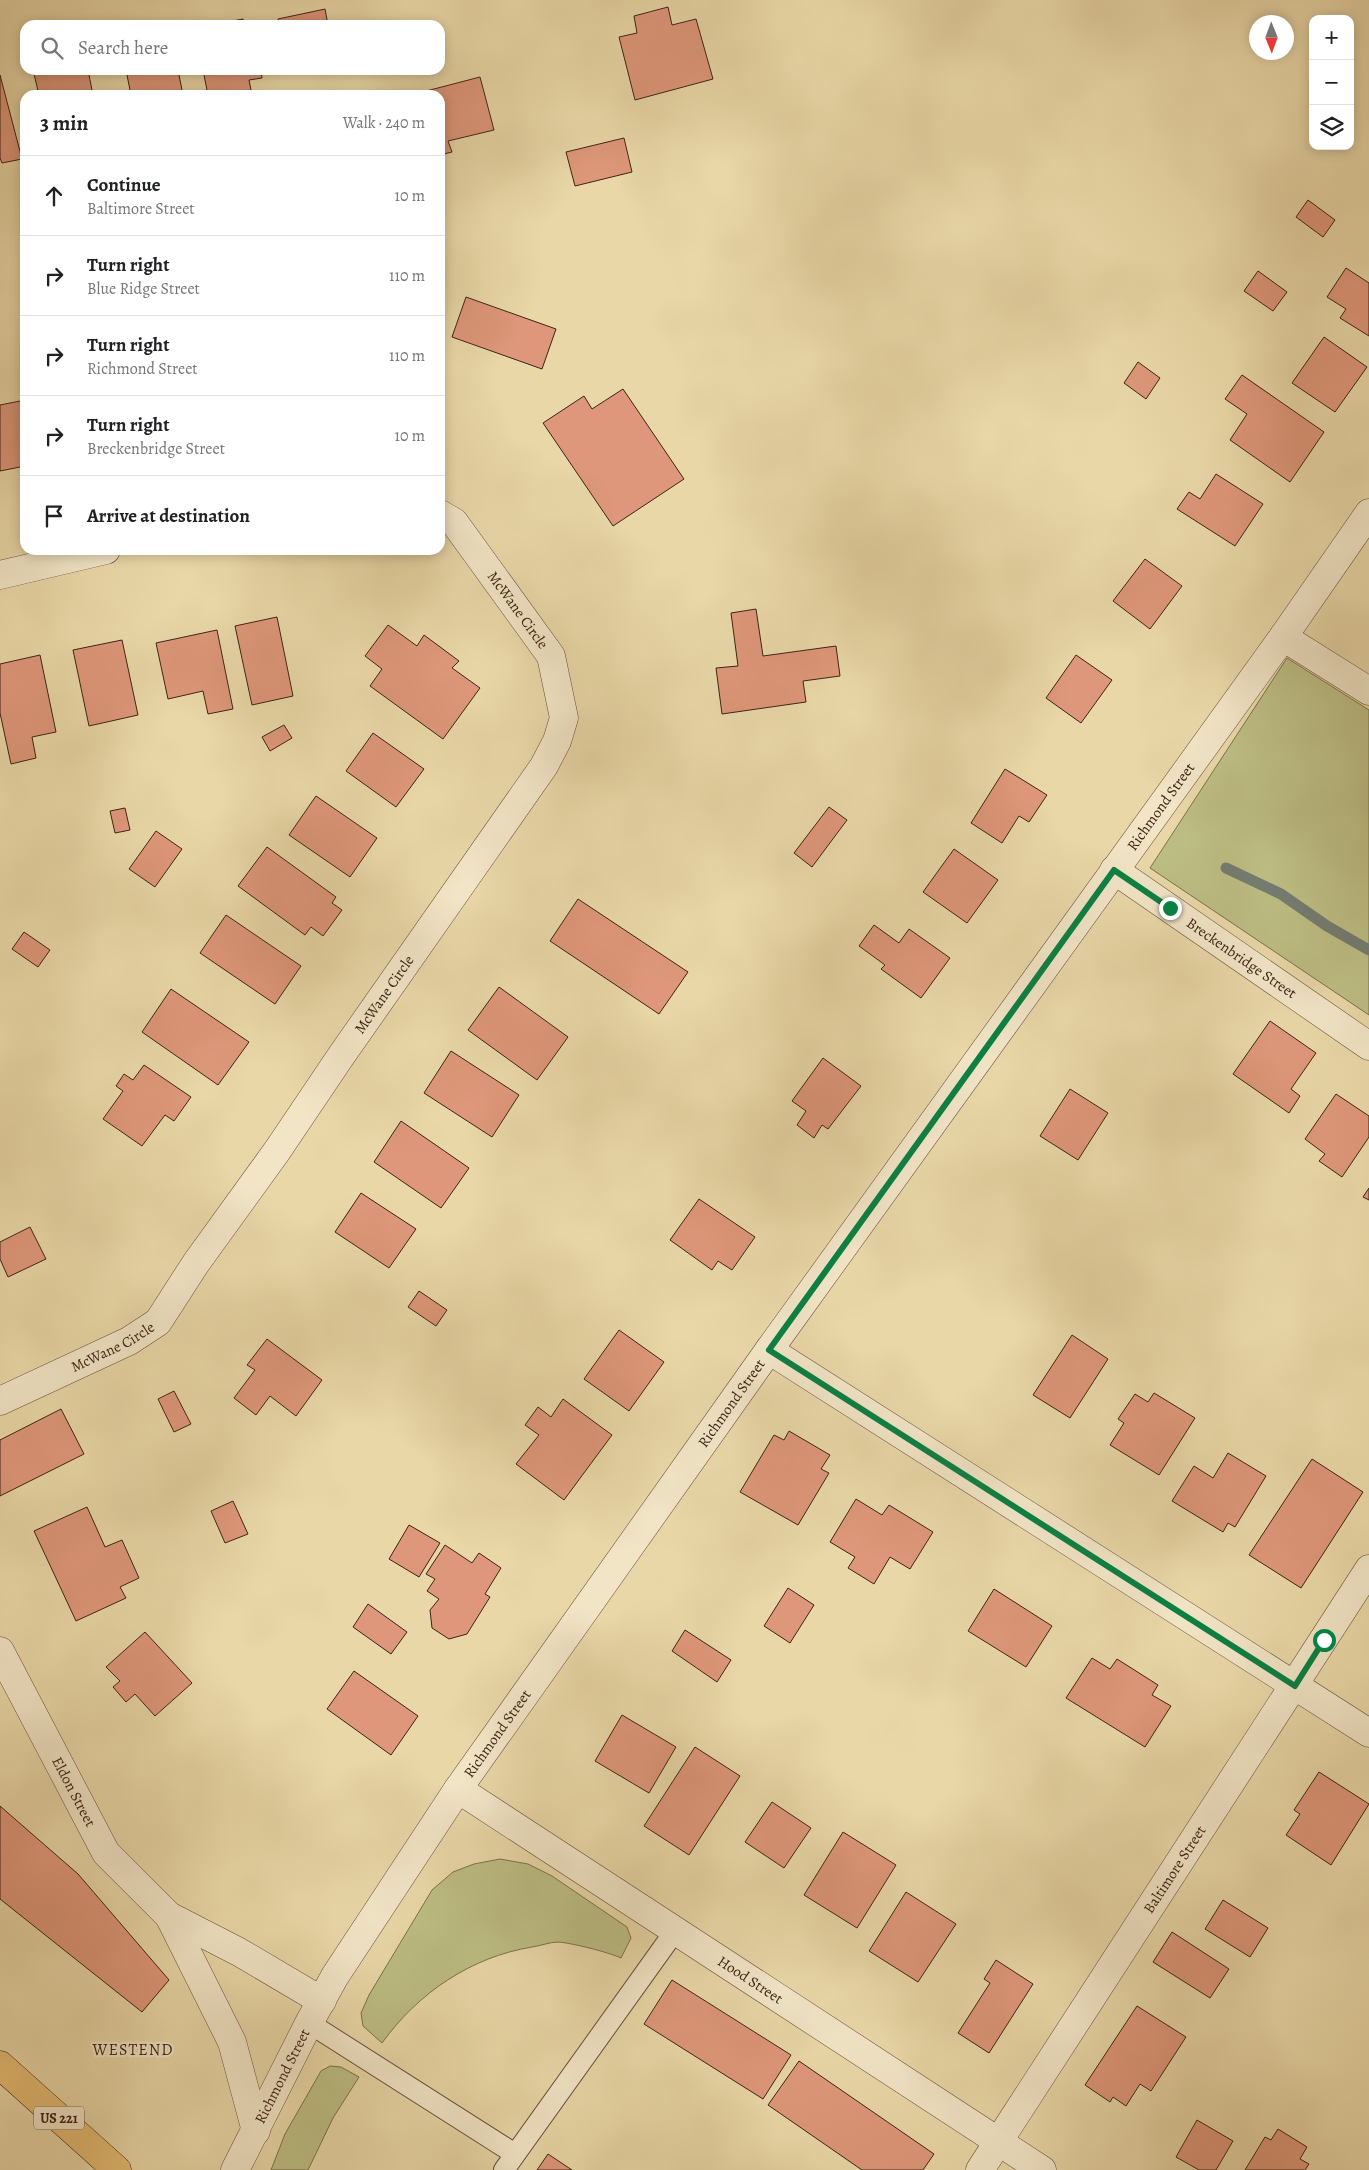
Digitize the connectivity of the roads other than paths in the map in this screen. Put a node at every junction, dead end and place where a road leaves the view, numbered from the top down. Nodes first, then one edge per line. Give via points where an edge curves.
1 (1369, 512) edge
2 (445, 517) edge
3 (85, 555) edge
4 (0, 575) edge
5 (1283, 637) junction
6 (1369, 691) edge
7 (1114, 870) junction
8 (1369, 1046) edge
9 (769, 1350) junction
10 (0, 1401) edge
11 (1369, 1570) edge
12 (0, 1651) edge
13 (1295, 1686) junction
14 (1369, 1733) edge
15 (458, 1789) junction
16 (169, 1916) junction
17 (675, 1931) junction
18 (315, 2012) junction
19 (0, 2066) edge
20 (256, 2131) junction
21 (998, 2142) junction
22 (510, 2162) edge
23 (117, 2170) edge
24 (235, 2170) edge
25 (980, 2170) edge
26 (1042, 2170) edge

1 - 5 street, Richmond Street
2 - 10 street, McWane Circle via 454,522 551,656 564,718 557,741 544,766 158,1322 129,1342
3 - 4 street
5 - 6 street
5 - 7 street, Richmond Street
7 - 8 street, Breckenbridge Street
7 - 9 street, Richmond Street
9 - 13 street
9 - 15 street, Richmond Street
11 - 13 street, Baltimore Street
12 - 16 street, Eldon Street via 106,1853
13 - 14 street
13 - 21 street, Baltimore Street
15 - 17 street, Hood Street
15 - 18 street, Richmond Street via 335,1976
16 - 18 street, Eldon Street via 239,1952
16 - 20 street, Eldon Street via 232,2042
17 - 21 street, Hood Street
17 - 22 lane
18 - 20 street, Richmond Street
18 - 22 lane
19 - 23 main road, US 221
20 - 24 street, Richmond Street
21 - 25 street, Baltimore Street
21 - 26 street, Hood Street

